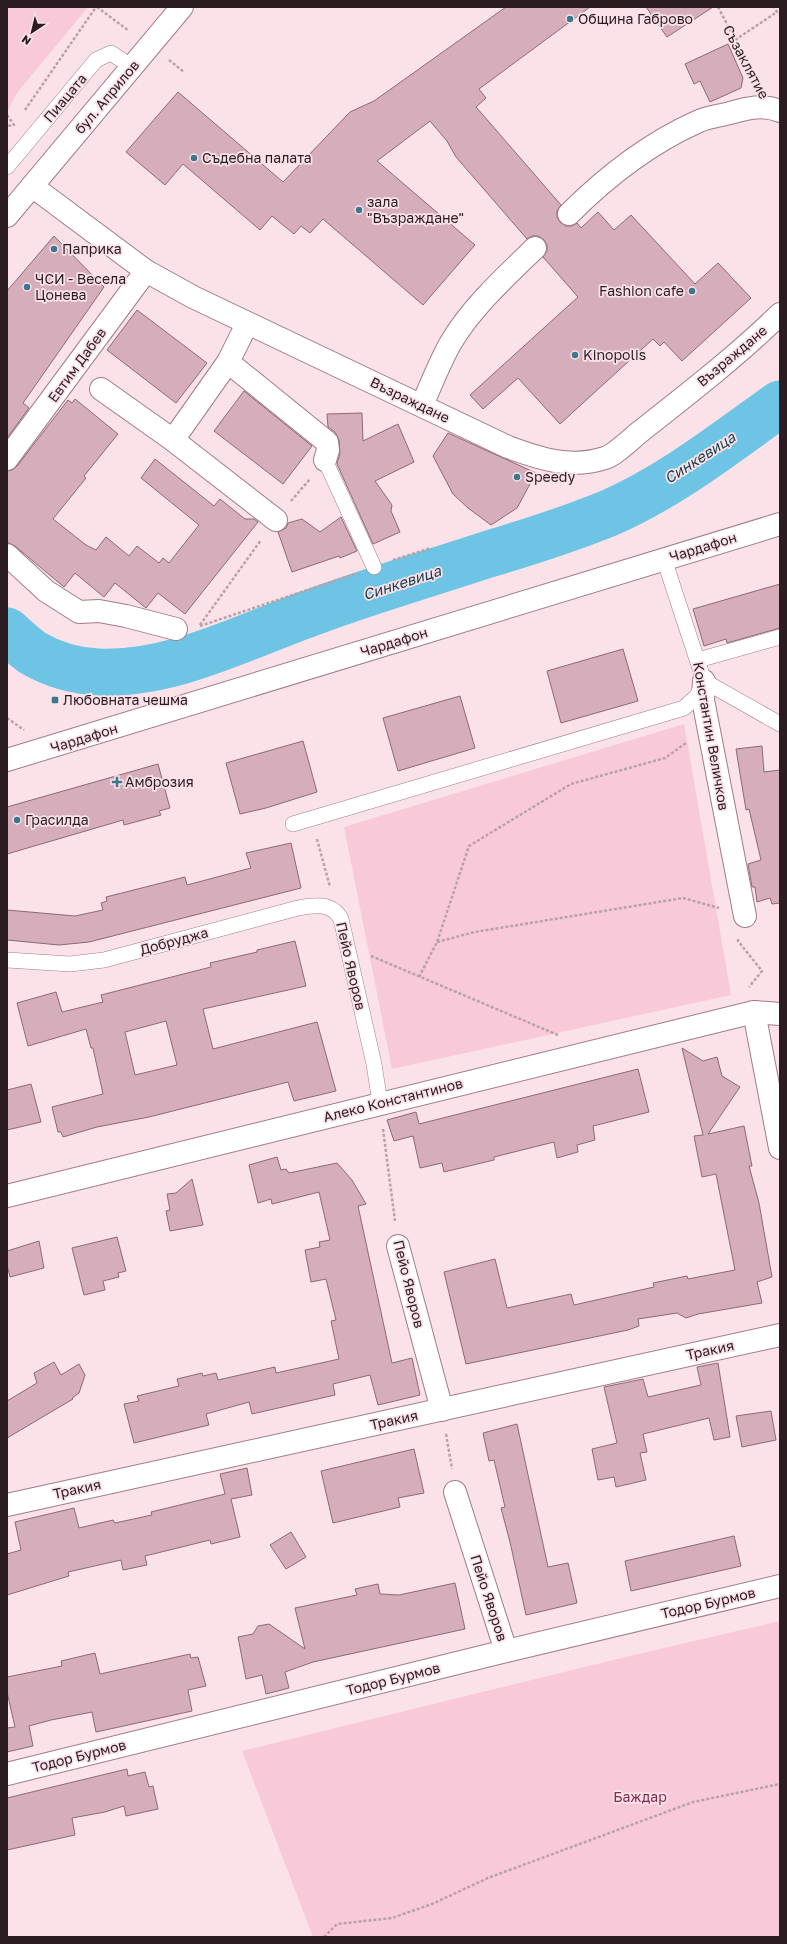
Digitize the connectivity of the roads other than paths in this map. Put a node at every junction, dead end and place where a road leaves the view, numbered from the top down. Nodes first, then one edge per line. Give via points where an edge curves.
1 (182, 7) edge
2 (132, 67) junction
3 (775, 109) edge
4 (7, 167) edge
5 (32, 186) junction
6 (569, 214) dead end
7 (7, 216) edge
8 (535, 248) dead end
9 (146, 271) junction
10 (780, 314) edge
11 (247, 324) junction
12 (228, 362) junction
13 (101, 389) dead end
14 (422, 405) junction
15 (173, 440) junction
16 (7, 459) edge
17 (325, 460) joint
18 (276, 520) road end
19 (780, 524) edge
20 (7, 555) edge
21 (664, 559) junction
22 (374, 567) road end
23 (176, 629) dead end
24 (780, 637) edge
25 (698, 660) junction
26 (704, 681) junction
27 (780, 724) edge
28 (7, 760) edge
29 (293, 824) dead end
30 (338, 912) joint
31 (745, 916) road end
32 (7, 960) edge
33 (754, 1012) junction
34 (780, 1014) edge
35 (380, 1103) junction
36 (780, 1148) edge
37 (7, 1196) edge
38 (398, 1246) road end
39 (780, 1335) edge
40 (442, 1410) junction
41 (455, 1492) road end
42 (7, 1504) edge
43 (780, 1586) edge
44 (506, 1651) junction
45 (7, 1774) edge

1 - 2 street, бул. Априлов
2 - 4 lane, Пиацата via 110,54 96,60
2 - 5 street, бул. Априлов
3 - 6 street via 754,106 698,121 657,143 618,171
5 - 7 street, бул. Априлов
5 - 9 street, Възраждане
8 - 14 street via 489,294 451,343
9 - 11 street, Възраждане
9 - 16 street, Евтим Дабев
10 - 14 street, Възраждане via 675,405 607,458 562,463 538,458 508,447
11 - 12 street
11 - 14 street, Възраждане
12 - 15 street
12 - 17 street via 327,442
13 - 15 street
15 - 18 street
17 - 22 lane
19 - 21 street, Чардафон
20 - 23 street via 46,591 79,612 99,611
21 - 25 lane, Константин Величков
21 - 28 street, Чардафон
24 - 25 lane
25 - 26 lane, Константин Величков
26 - 27 lane
26 - 29 lane via 697,696 684,708
26 - 31 street, Константин Величков via 703,700
30 - 32 lane, Добруджа via 328,907 313,905 298,908 104,960 70,964
30 - 35 lane, Пейо Яворов via 374,1064
33 - 34 street, Алеко Константинов
33 - 35 street, Алеко Константинов
33 - 36 street
35 - 37 street, Алеко Константинов
38 - 40 street, Пейо Яворов
39 - 40 street, Тракия
40 - 42 street, Тракия
41 - 44 street, Пейо Яворов
43 - 44 street, Тодор Бурмов
44 - 45 street, Тодор Бурмов

